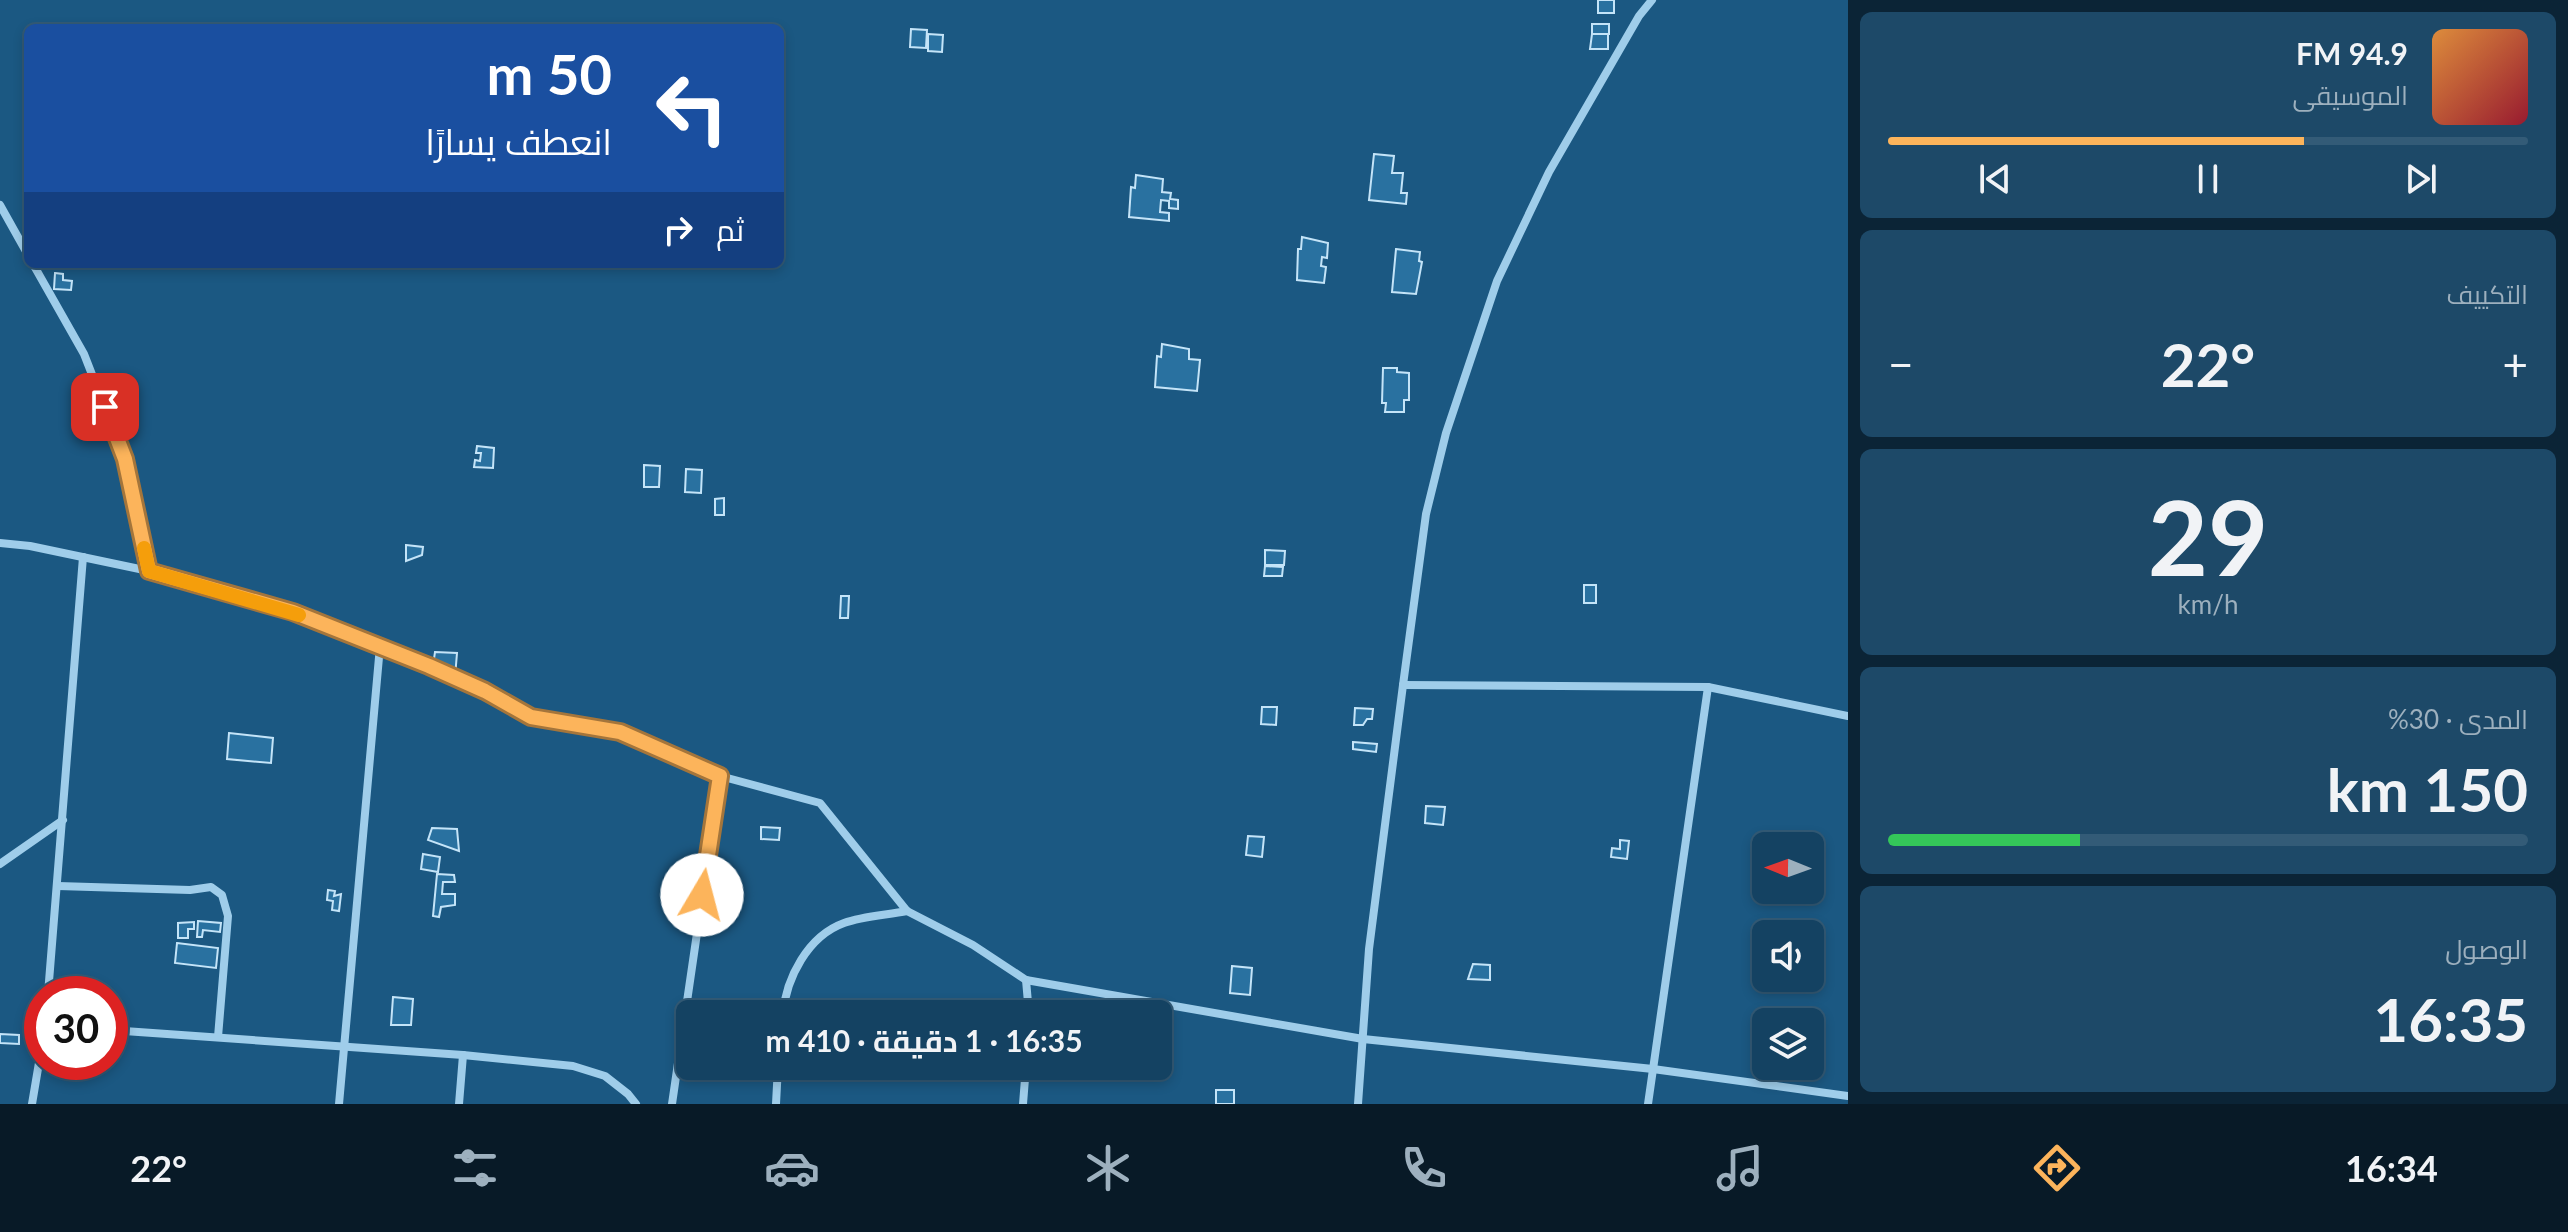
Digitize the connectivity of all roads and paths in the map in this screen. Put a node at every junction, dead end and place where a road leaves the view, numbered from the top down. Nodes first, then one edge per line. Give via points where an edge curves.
1 (1652, 0) edge
2 (0, 205) edge
3 (24, 248) edge
4 (35, 268) edge
5 (0, 543) edge
6 (83, 557) junction
7 (149, 571) junction
8 (380, 646) junction
9 (1403, 685) junction
10 (1708, 687) junction
11 (1848, 716) edge
12 (720, 776) junction
13 (63, 820) junction
14 (0, 864) edge
15 (58, 886) junction
16 (907, 911) junction
17 (50, 976) edge
18 (1026, 980) junction
19 (785, 1000) edge
20 (1028, 1000) edge
21 (128, 1031) edge
22 (218, 1037) junction
23 (1363, 1039) junction
24 (343, 1047) junction
25 (463, 1055) junction
26 (1653, 1069) junction
27 (36, 1080) edge
28 (777, 1080) edge
29 (1025, 1080) edge
30 (1848, 1096) edge
31 (32, 1104) edge
32 (339, 1104) edge
33 (459, 1104) edge
34 (636, 1104) edge
35 (672, 1104) edge
36 (776, 1104) edge
37 (1023, 1104) edge
38 (1358, 1104) edge
39 (1648, 1104) edge

1 - 9 street via 1549,172 1497,281 1446,433 1426,514
2 - 3 street
4 - 7 street via 84,354 125,459
5 - 6 street
6 - 7 street
6 - 13 street
7 - 8 street via 293,612
8 - 12 street via 531,717 620,732
8 - 24 street
9 - 10 street
9 - 23 street via 1369,949
10 - 11 street
10 - 26 street
12 - 16 street via 820,803
12 - 35 street
13 - 14 street
13 - 15 street
15 - 17 street
15 - 22 street via 211,887 222,895 228,916
16 - 18 street
16 - 19 street via 843,923 812,943
18 - 20 street
18 - 23 street
21 - 22 street
22 - 24 street
23 - 26 street
23 - 38 street
24 - 25 street
24 - 32 street
25 - 33 street
25 - 34 street via 573,1066 605,1076
26 - 30 street
26 - 39 street
27 - 31 street
28 - 36 street
29 - 37 street

